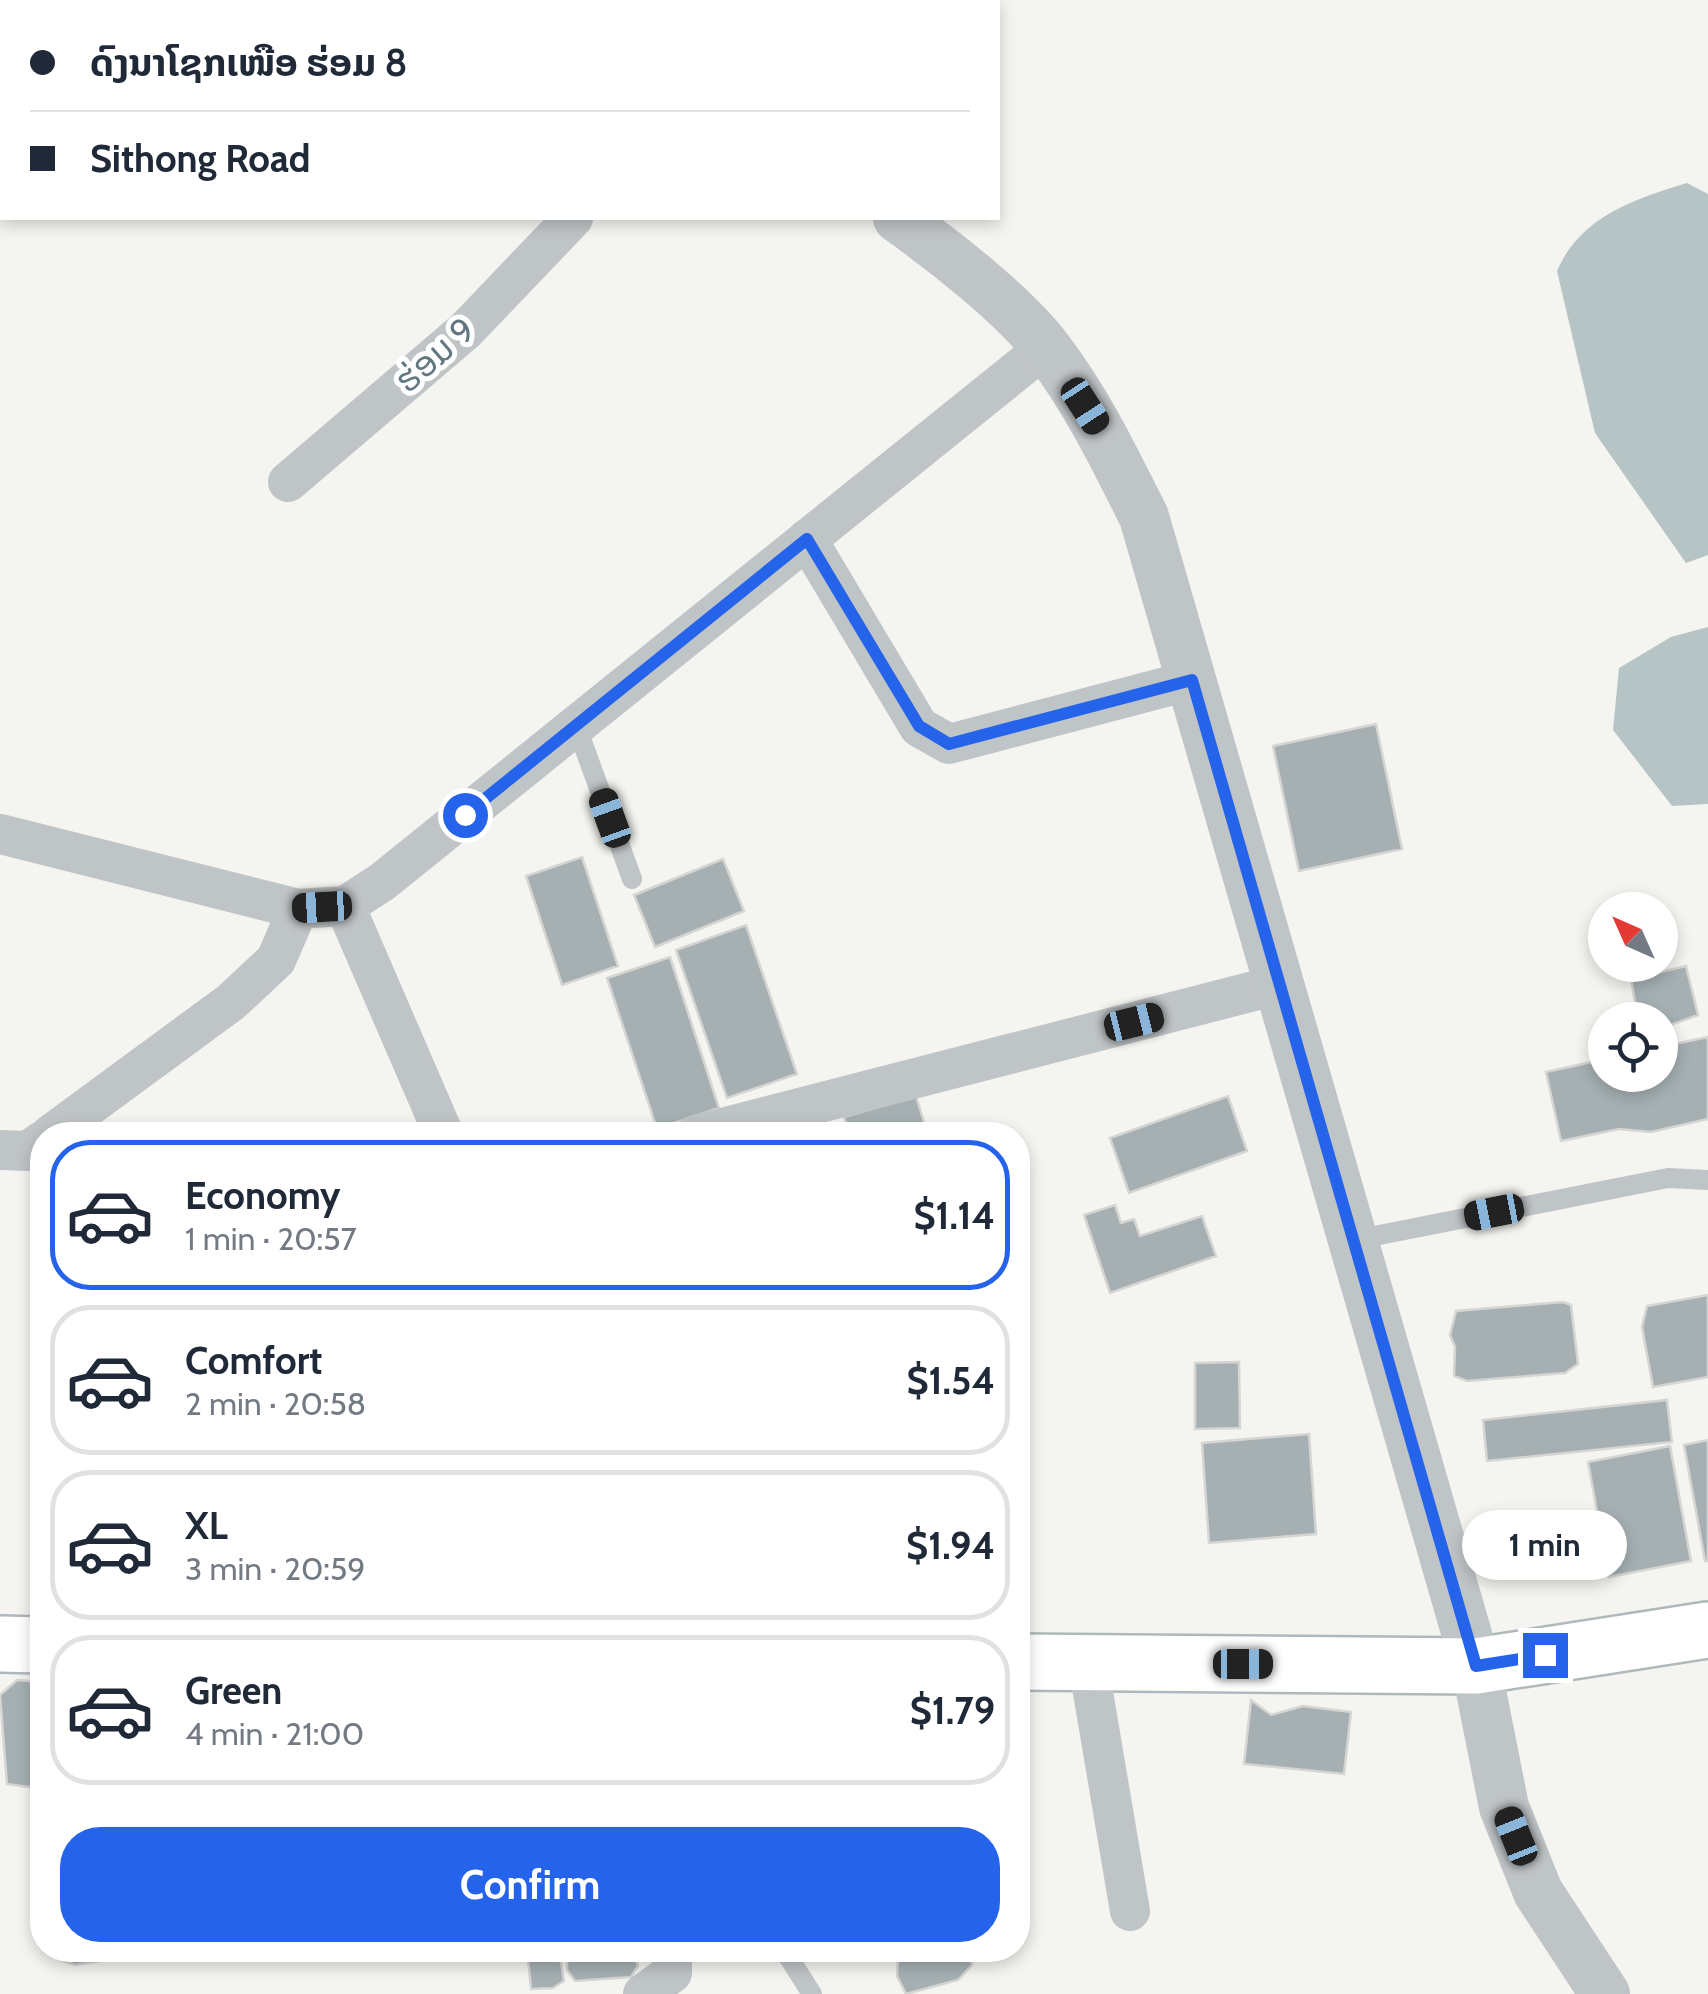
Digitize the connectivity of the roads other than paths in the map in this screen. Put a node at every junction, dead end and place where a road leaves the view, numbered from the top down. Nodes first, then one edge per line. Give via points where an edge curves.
1 (571, 220) edge
2 (901, 220) edge
3 (1046, 347) junction
4 (288, 482) dead end
5 (807, 539) junction
6 (1192, 680) junction
7 (576, 725) junction
8 (0, 834) edge
9 (632, 880) dead end
10 (344, 906) junction
11 (298, 908) junction
12 (1281, 984) junction
13 (68, 1122) edge
14 (438, 1122) edge
15 (745, 1122) edge
16 (30, 1149) edge
17 (0, 1150) edge
18 (1708, 1180) edge
19 (1354, 1240) junction
20 (1708, 1630) edge
21 (0, 1644) edge
22 (30, 1645) edge
23 (1030, 1662) edge
24 (1088, 1663) junction
25 (1476, 1666) junction
26 (1130, 1911) dead end
27 (672, 1962) edge
28 (792, 1962) edge
29 (644, 1994) edge
30 (812, 1994) edge
31 (1604, 1994) edge

1 - 4 street, ຮ່ອມ 9 via 466,330
2 - 3 street via 947,253
3 - 5 street
3 - 6 street via 1104,436 1144,517
5 - 6 street via 919,726 949,744
5 - 7 street
6 - 12 street
7 - 9 lane
7 - 10 street
8 - 11 street
10 - 11 street
10 - 14 street
11 - 13 street via 276,960 232,1002
12 - 15 street
12 - 19 street
16 - 17 street
18 - 19 lane via 1668,1178
19 - 25 street
20 - 25 main road
21 - 22 main road
23 - 24 main road
24 - 25 main road
24 - 26 street
25 - 31 street via 1504,1807 1538,1892
27 - 29 street via 672,1973
28 - 30 lane

